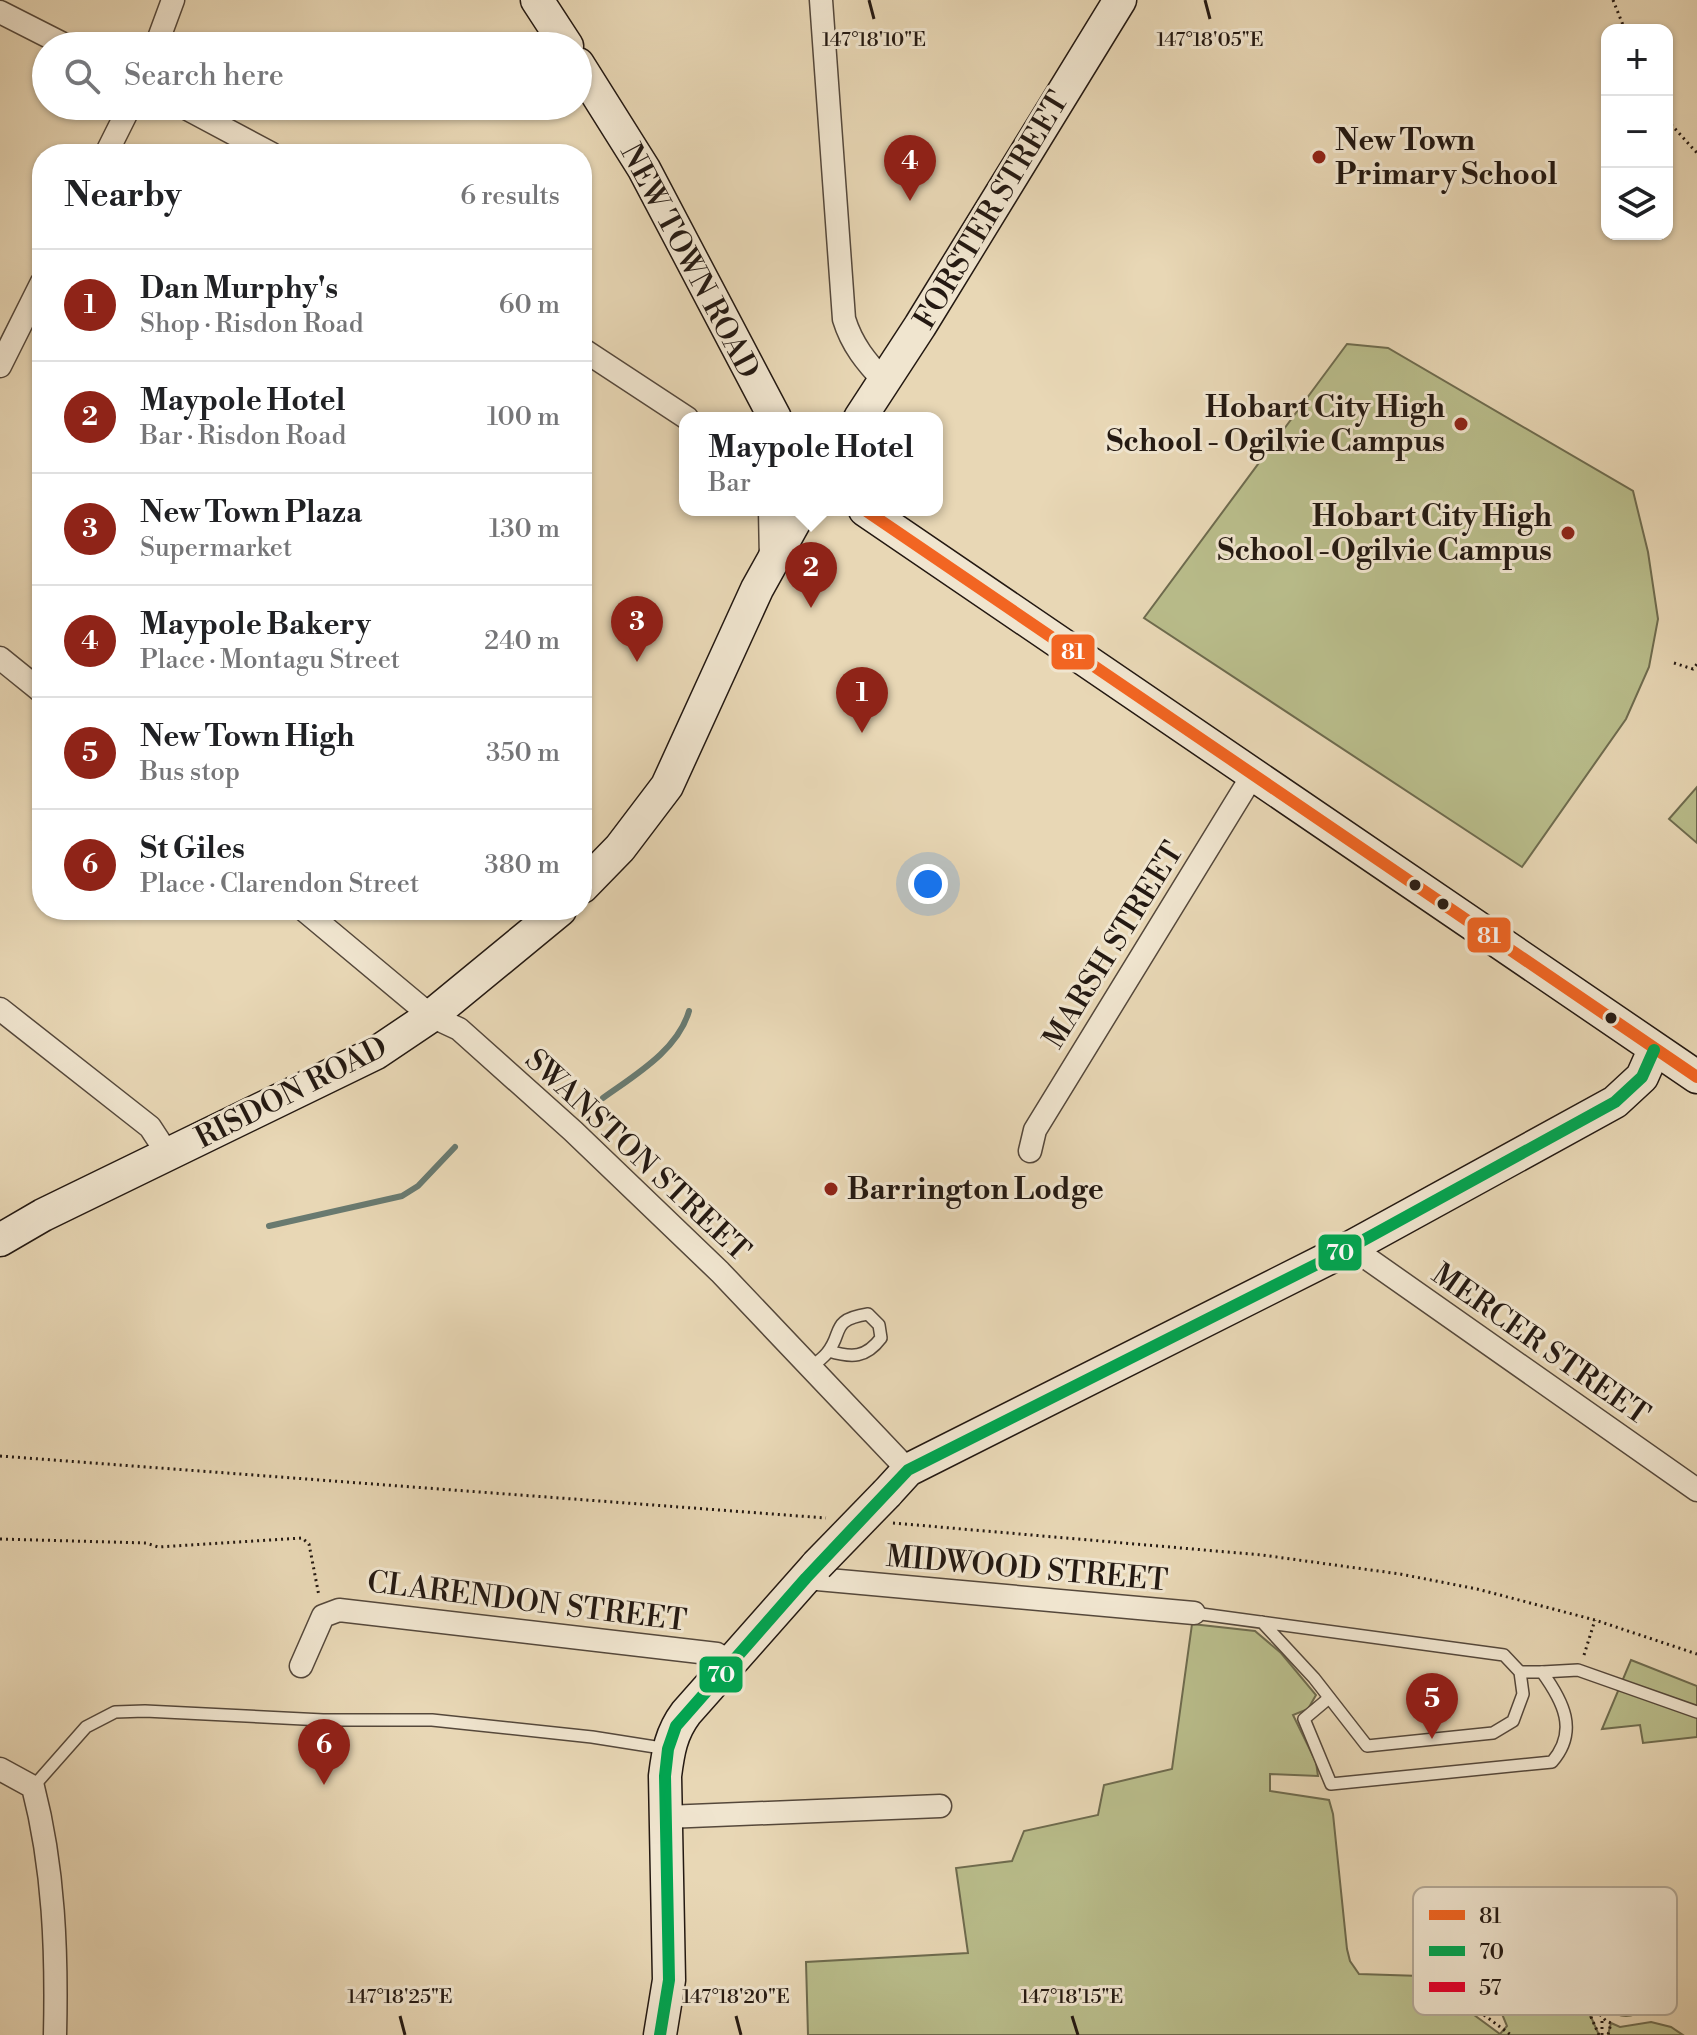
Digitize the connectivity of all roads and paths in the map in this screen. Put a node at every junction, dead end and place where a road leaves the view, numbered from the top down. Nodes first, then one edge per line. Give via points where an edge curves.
1 (173, 0) edge
2 (537, 0) edge
3 (821, 0) edge
4 (1120, 0) edge
5 (1613, 0) edge
6 (0, 12) edge
7 (1623, 24) edge
8 (39, 32) edge
9 (161, 32) edge
10 (558, 32) edge
11 (592, 86) edge
12 (123, 120) edge
13 (208, 120) edge
14 (1673, 127) edge
15 (111, 144) edge
16 (253, 144) edge
17 (1697, 153) edge
18 (32, 302) edge
19 (592, 355) edge
20 (0, 366) edge
21 (885, 382) junction
22 (772, 412) edge
23 (864, 412) edge
24 (679, 413) edge
25 (770, 516) edge
26 (797, 516) edge
27 (874, 516) edge
28 (771, 560) junction
29 (0, 658) edge
30 (1674, 663) dead end
31 (1697, 664) edge
32 (32, 684) edge
33 (1254, 773) junction
34 (592, 877) edge
35 (316, 920) edge
36 (548, 920) edge
37 (2, 1013) edge
38 (431, 1016) junction
39 (1654, 1050) junction
40 (1697, 1077) edge
41 (1030, 1151) dead end
42 (167, 1153) junction
43 (0, 1240) edge
44 (1351, 1247) junction
45 (829, 1351) junction
46 (812, 1367) junction
47 (898, 1481) junction
48 (1697, 1490) edge
49 (0, 1539) edge
50 (812, 1571) junction
51 (1194, 1613) joint
52 (323, 1616) junction
53 (1595, 1620) dead end
54 (1262, 1622) junction
55 (731, 1662) junction
56 (301, 1666) dead end
57 (1578, 1670) junction
58 (1520, 1672) junction
59 (1542, 1672) junction
60 (1329, 1698) junction
61 (1697, 1712) edge
62 (668, 1749) junction
63 (0, 1769) edge
64 (33, 1787) junction
65 (940, 1806) dead end
66 (666, 1817) junction
67 (1484, 2015) dead end
68 (1592, 2015) edge
69 (1600, 2015) edge
70 (1602, 2018) junction
71 (55, 2035) edge
72 (660, 2035) edge
73 (1511, 2035) edge
74 (1603, 2035) edge

1 - 9 street
2 - 10 street
3 - 21 street via 844,319 862,357
4 - 21 street, FORSTER STREET
5 - 7 path
6 - 8 street
11 - 22 street, NEW TOWN ROAD via 644,169
12 - 15 street
13 - 16 street
14 - 17 path
18 - 20 street
19 - 24 street
21 - 23 street, FORSTER STREET
25 - 28 street
26 - 28 street
27 - 33 street
28 - 34 street via 667,786
29 - 32 street
30 - 31 path via 1693,669
33 - 39 street
33 - 41 street, MARSH STREET via 1035,1130
35 - 38 street, SWANSTON STREET
36 - 38 street, RISDON ROAD
37 - 42 street via 150,1127
38 - 42 street, RISDON ROAD via 376,1053
38 - 46 street, SWANSTON STREET via 459,1029 573,1131
39 - 40 street
39 - 44 street via 1642,1077 1615,1102
42 - 43 street, RISDON ROAD
44 - 47 street
44 - 48 street, MERCER STREET
45 - 45 lane via 837,1328 853,1316 868,1314 879,1325 881,1338 872,1350 856,1357
45 - 46 lane
46 - 47 street, SWANSTON STREET
47 - 50 street, bridge
49 - 52 path via 158,1547 302,1538 309,1544
50 - 51 street, MIDWOOD STREET
50 - 55 street
51 - 54 lane
52 - 55 street, CLARENDON STREET via 360,1611 717,1654
52 - 56 street
53 - 57 path
54 - 58 lane via 1504,1655
54 - 60 lane
55 - 62 street via 681,1719
57 - 59 lane
57 - 61 lane
58 - 59 lane
58 - 60 lane via 1523,1694 1513,1721 1493,1733 1367,1746
59 - 60 lane via 1568,1721 1562,1750 1552,1762 1331,1784 1304,1719
62 - 64 lane via 432,1720 115,1712 86,1727
62 - 66 street
63 - 64 street
64 - 71 street via 43,1824 55,1931
65 - 66 street
66 - 72 street via 669,1980
67 - 73 path
68 - 74 path
69 - 70 path
70 - 74 path
70 - 74 path via 1611,2023

